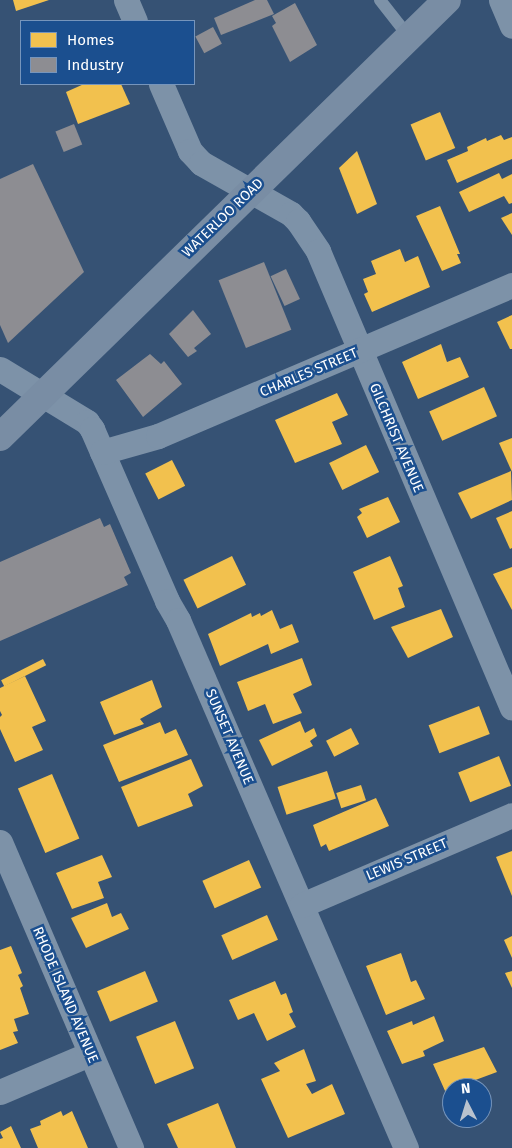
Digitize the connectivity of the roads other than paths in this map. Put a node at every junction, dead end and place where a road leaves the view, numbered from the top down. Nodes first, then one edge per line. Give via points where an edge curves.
1 (126, 0) edge
2 (380, 0) edge
3 (447, 0) edge
4 (501, 0) edge
5 (135, 20) edge
6 (512, 26) edge
7 (409, 37) junction
8 (161, 85) edge
9 (250, 192) junction
10 (512, 285) edge
11 (358, 352) junction
12 (0, 370) edge
13 (42, 396) junction
14 (0, 437) edge
15 (102, 452) junction
16 (512, 708) edge
17 (512, 815) edge
18 (0, 842) edge
19 (302, 905) junction
20 (89, 1054) junction
21 (0, 1092) edge
22 (131, 1148) edge
23 (406, 1148) edge

1 - 5 street
2 - 7 lane
3 - 7 main road, WATERLOO ROAD
4 - 6 street
7 - 9 main road, WATERLOO ROAD
8 - 9 street, GILCHRIST AVENUE via 190,151 201,163
9 - 11 street, GILCHRIST AVENUE via 298,221 318,251
9 - 13 main road, WATERLOO ROAD
10 - 11 street, CHARLES STREET
11 - 15 street, CHARLES STREET via 158,436
11 - 16 street, GILCHRIST AVENUE
12 - 13 street, SUNSET AVENUE
13 - 14 main road, WATERLOO ROAD
13 - 15 street, SUNSET AVENUE via 87,422
15 - 19 street, SUNSET AVENUE
17 - 19 street, LEWIS STREET
18 - 20 street, RHODE ISLAND AVENUE
19 - 23 street, SUNSET AVENUE
20 - 21 street
20 - 22 street, RHODE ISLAND AVENUE

